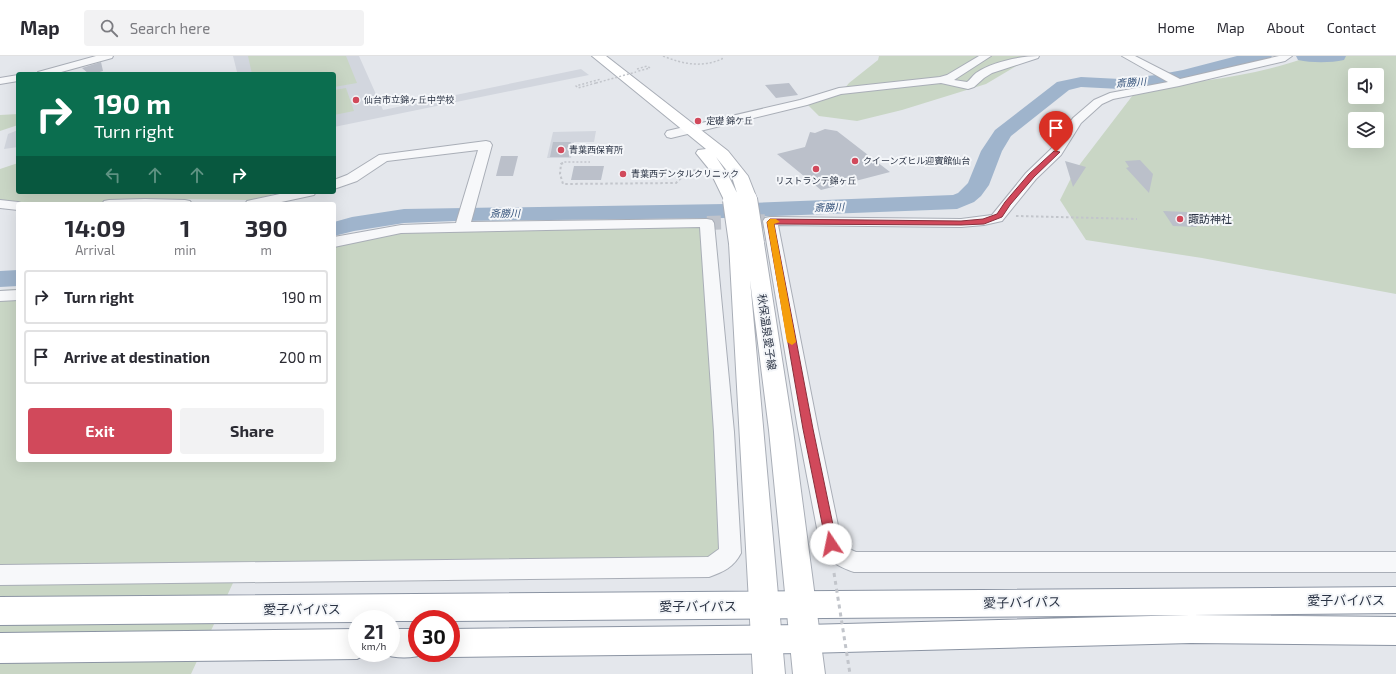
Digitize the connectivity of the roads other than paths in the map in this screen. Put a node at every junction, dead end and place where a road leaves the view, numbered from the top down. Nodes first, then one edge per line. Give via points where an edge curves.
1 (108, 56) edge
2 (583, 56) edge
3 (598, 56) edge
4 (986, 56) edge
5 (1034, 56) edge
6 (1127, 56) edge
7 (1285, 57) edge
8 (49, 72) edge
9 (16, 78) edge
10 (941, 80) junction
11 (1173, 80) junction
12 (0, 81) edge
13 (681, 131) junction
14 (336, 184) edge
15 (300, 194) edge
16 (262, 202) edge
17 (0, 204) edge
18 (16, 206) edge
19 (462, 225) junction
20 (336, 242) edge
21 (746, 243) junction
22 (16, 295) edge
23 (0, 296) edge
24 (808, 429) junction
25 (781, 430) junction
26 (752, 431) junction
27 (724, 432) junction
28 (1396, 562) edge
29 (0, 575) edge
30 (1396, 600) edge
31 (763, 605) junction
32 (801, 605) junction
33 (0, 612) edge
34 (1396, 631) edge
35 (766, 639) junction
36 (805, 639) junction
37 (460, 643) edge
38 (348, 644) edge
39 (0, 648) edge
40 (769, 674) edge
41 (809, 674) edge

1 - 8 street
2 - 13 main road, 秋保温泉愛子線
3 - 13 main road, 秋保温泉愛子線
4 - 10 street via 951,77
5 - 10 street via 980,74 972,85
6 - 11 street
7 - 11 street
9 - 12 street
10 - 13 street via 839,91 803,103
11 - 24 street via 1110,96 1098,102 1077,120 1056,152 1031,176 999,216 984,221 961,223 770,222
13 - 21 main road, 秋保温泉愛子線, bridge via 709,158 725,183 740,199
14 - 19 street via 352,178 384,158 486,145
15 - 16 street
17 - 18 street
19 - 20 street via 401,229
19 - 27 street via 707,223
21 - 25 main road, 秋保温泉愛子線
21 - 26 main road, 秋保温泉愛子線
22 - 23 street
24 - 25 street
24 - 28 street via 831,544 841,556 854,562
25 - 32 main road, 秋保温泉愛子線
26 - 27 street
26 - 31 main road, 秋保温泉愛子線
27 - 29 street via 730,553 721,562 709,567
30 - 32 main road, 愛子バイパス
31 - 32 main road, 愛子バイパス
31 - 33 main road, 愛子バイパス
31 - 35 main road, 秋保温泉愛子線
32 - 36 main road, 秋保温泉愛子線
34 - 36 main road via 1191,629
35 - 36 main road
35 - 37 main road
35 - 40 main road, 秋保温泉愛子線
36 - 41 main road, 秋保温泉愛子線
38 - 39 main road

